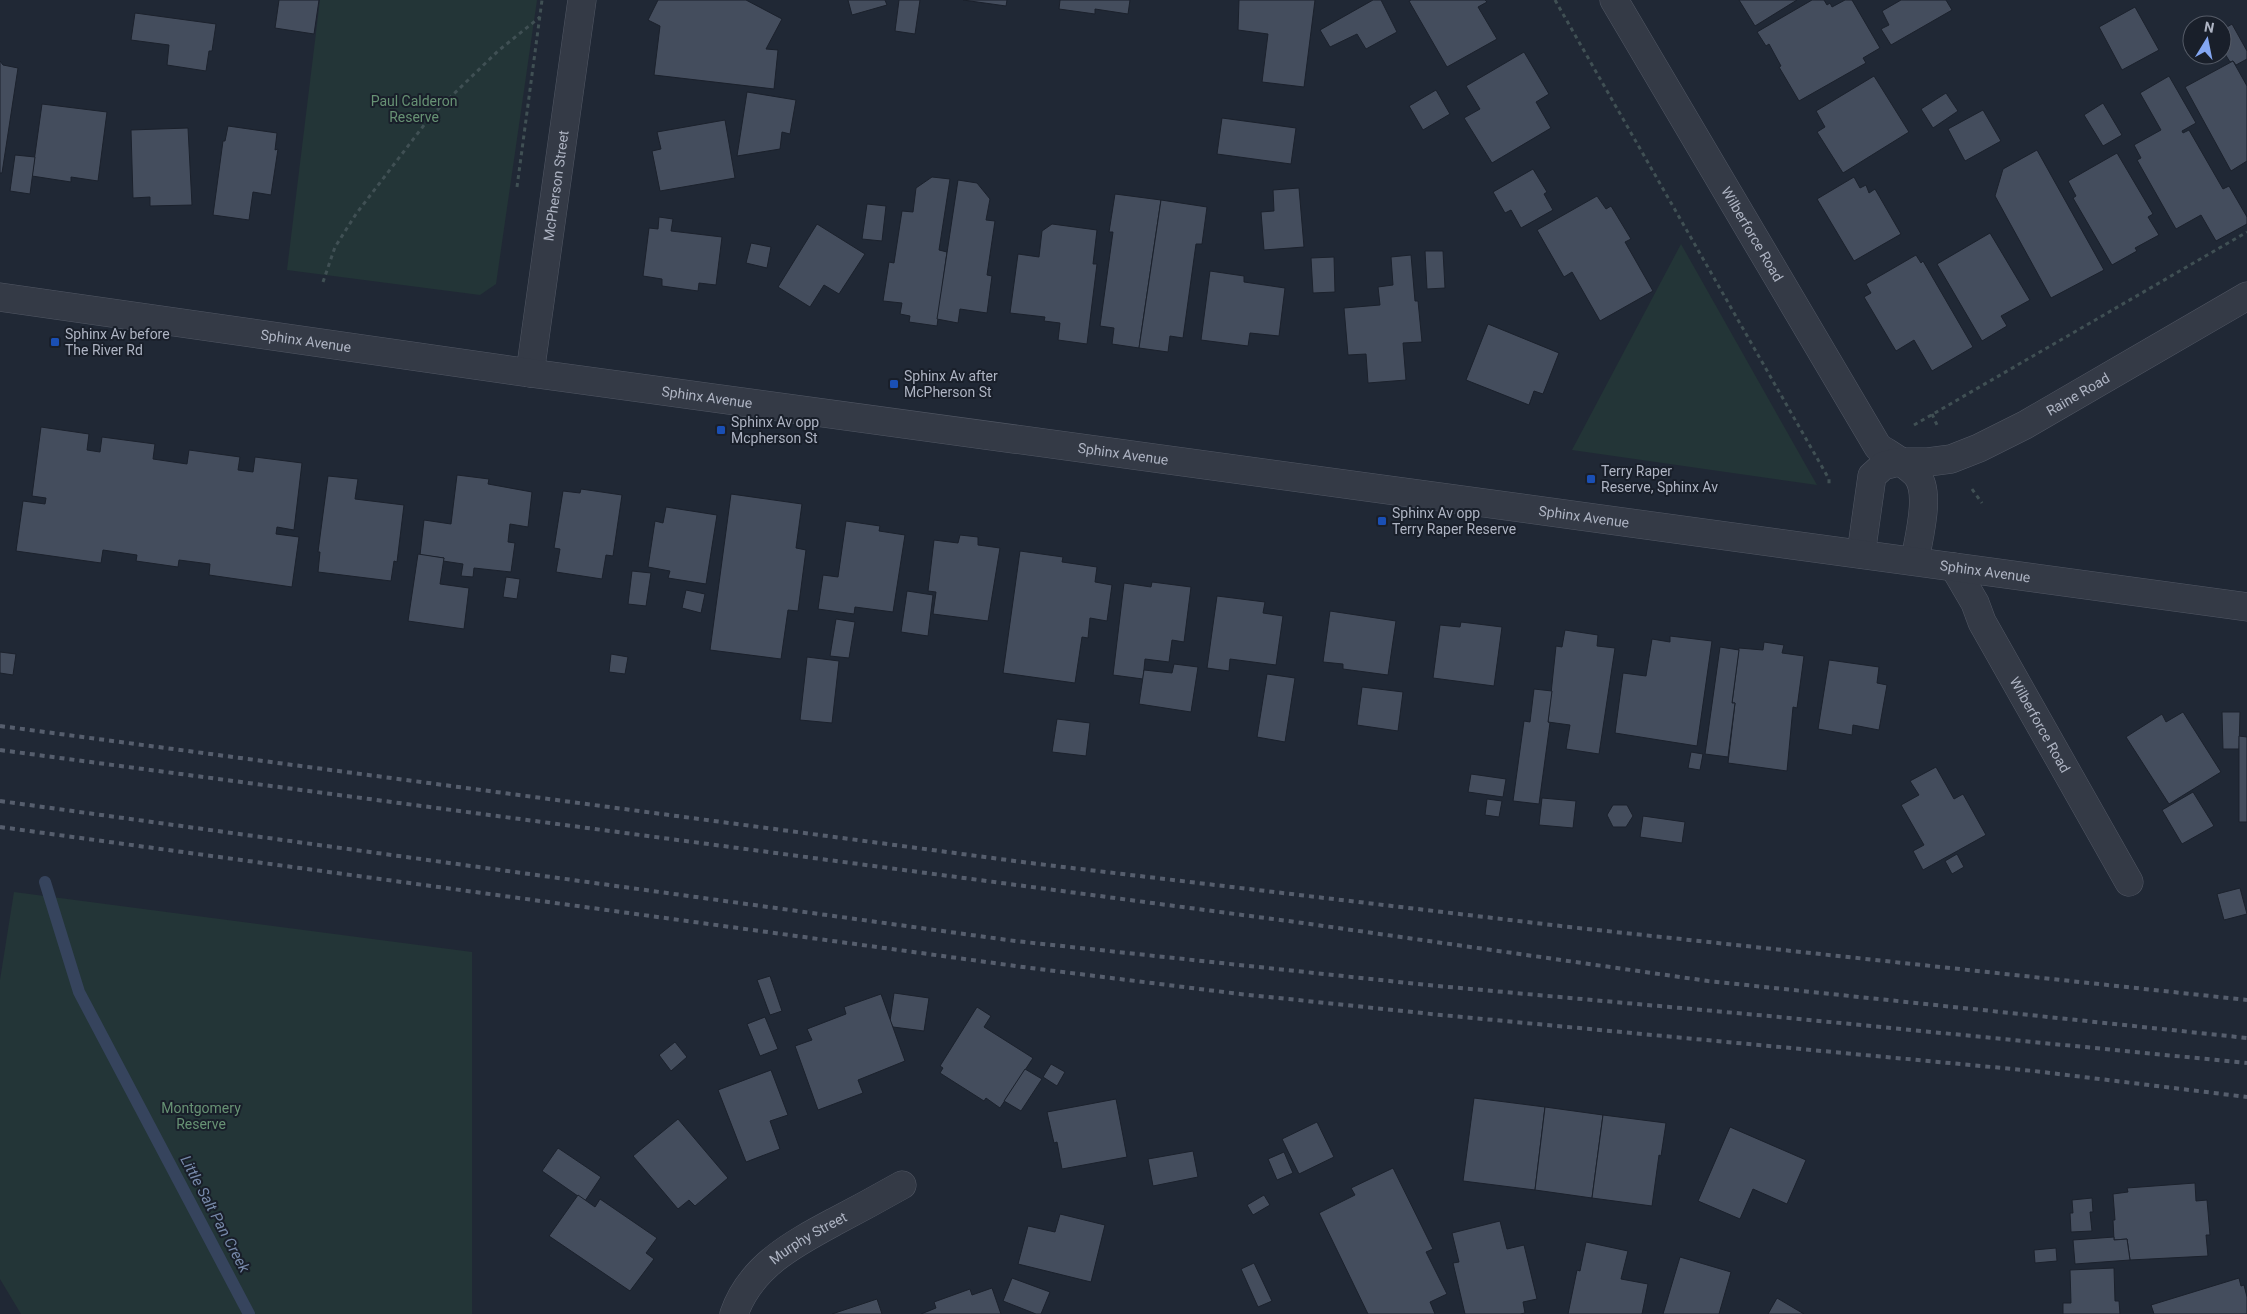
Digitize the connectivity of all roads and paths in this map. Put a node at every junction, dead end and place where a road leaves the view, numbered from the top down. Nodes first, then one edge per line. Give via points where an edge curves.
1 (542, 0) edge
2 (582, 0) edge
3 (1554, 0) edge
4 (1614, 0) edge
5 (540, 17) junction
6 (516, 191) dead end
7 (2247, 232) edge
8 (323, 282) dead end
9 (2247, 296) edge
10 (0, 297) edge
11 (530, 373) junction
12 (1888, 454) junction
13 (1830, 479) junction
14 (1829, 487) dead end
15 (1861, 554) junction
16 (1915, 561) junction
17 (1954, 567) junction
18 (2247, 607) edge
19 (2129, 882) dead end
20 (902, 1185) dead end
21 (734, 1314) edge

1 - 5 path
2 - 11 street, McPherson Street
3 - 13 path
4 - 12 street, Wilberforce Road
5 - 6 path
5 - 8 path via 498,51 431,116 356,214 335,247
7 - 12 path
9 - 12 street, Raine Road via 2025,425 1979,448 1951,459 1928,462
10 - 11 street, Sphinx Avenue
11 - 15 street, Sphinx Avenue
12 - 13 path via 1838,469
12 - 15 street via 1884,466 1872,476
12 - 16 street, Wilberforce Road via 1916,474 1923,488
13 - 14 path
15 - 16 street, Sphinx Avenue
16 - 17 street, Sphinx Avenue
17 - 18 street, Sphinx Avenue
17 - 19 street, Wilberforce Road
20 - 21 street, Murphy Street via 791,1245 766,1264 748,1286

